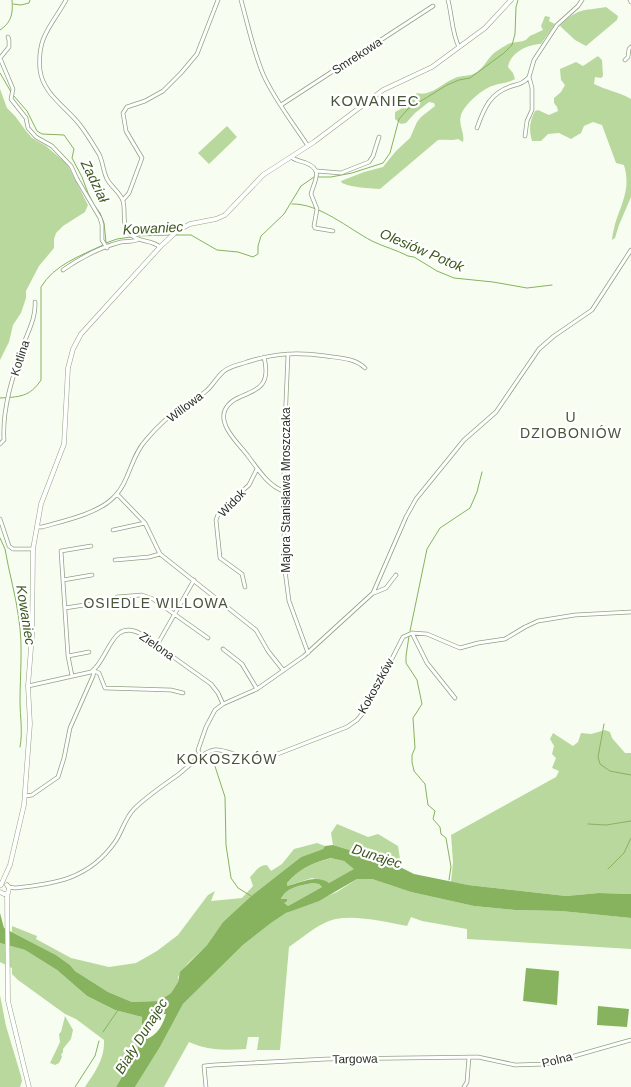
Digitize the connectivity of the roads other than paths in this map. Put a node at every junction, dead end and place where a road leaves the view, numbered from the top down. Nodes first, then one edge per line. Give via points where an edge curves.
1 (66, 0) edge
2 (218, 0) edge
3 (241, 0) edge
4 (448, 0) edge
5 (511, 0) edge
6 (582, 0) edge
7 (433, 6) dead end
8 (8, 37) dead end
9 (631, 47) edge
10 (459, 48) junction
11 (625, 60) dead end
12 (529, 77) junction
13 (281, 105) junction
14 (477, 128) dead end
15 (525, 136) dead end
16 (379, 137) dead end
17 (308, 146) junction
18 (292, 157) junction
19 (317, 172) junction
20 (123, 200) junction
21 (333, 231) dead end
22 (136, 239) junction
23 (160, 247) junction
24 (107, 248) junction
25 (631, 250) edge
26 (63, 270) dead end
27 (35, 302) dead end
28 (288, 354) junction
29 (264, 357) junction
30 (365, 368) dead end
31 (0, 444) edge
32 (257, 469) junction
33 (284, 491) junction
34 (118, 494) junction
35 (0, 519) edge
36 (145, 523) junction
37 (37, 527) junction
38 (113, 530) dead end
39 (91, 546) dead end
40 (33, 549) junction
41 (160, 554) junction
42 (115, 560) dead end
43 (92, 575) dead end
44 (396, 575) dead end
45 (63, 580) junction
46 (194, 580) junction
47 (245, 587) dead end
48 (373, 593) junction
49 (117, 597) dead end
50 (97, 603) dead end
51 (65, 608) junction
52 (631, 612) edge
53 (175, 615) junction
54 (412, 633) junction
55 (208, 638) dead end
56 (157, 645) junction
57 (223, 650) dead end
58 (89, 652) dead end
59 (308, 653) junction
60 (68, 656) junction
61 (283, 670) junction
62 (94, 671) junction
63 (72, 676) junction
64 (28, 686) junction
65 (257, 689) junction
66 (183, 693) dead end
67 (455, 698) dead end
68 (223, 704) junction
69 (201, 757) junction
70 (25, 796) junction
71 (7, 872) junction
72 (0, 886) edge
73 (4, 891) edge
74 (631, 1040) edge
75 (468, 1057) junction
76 (528, 1066) joint
77 (30, 1087) edge
78 (206, 1087) edge
79 (464, 1087) edge

1 - 20 street via 44,34 40,72 58,102 80,124 100,157 108,180
2 - 20 street via 197,54 181,73 163,91 146,102 127,107 123,112 126,131 142,158
3 - 13 street via 264,75
4 - 10 street
5 - 10 street via 486,28
6 - 12 street via 557,25 534,60
7 - 13 street, Smrekowa
8 - 24 street via 9,47 0,58 12,86 12,102 36,137 52,146 71,166 100,218 102,240
9 - 11 street
10 - 17 street via 424,72 383,90
12 - 14 street via 520,84 501,90 489,100
12 - 15 street via 533,105
13 - 17 street
16 - 19 street via 370,162 341,174
17 - 18 street
18 - 19 street via 314,167
18 - 23 street via 257,180 225,214 190,224
19 - 21 street via 311,194 317,210 314,226
20 - 22 street via 124,220
22 - 23 street
22 - 24 street
23 - 37 street via 84,330 73,348 68,368 64,444 44,496
24 - 26 street
25 - 48 street via 592,310 539,349 496,412 464,440 416,499
27 - 31 street, Kotlina via 36,311 7,402 2,423 4,440
28 - 29 street, Willowa
28 - 30 street, Willowa via 347,359
28 - 33 street, Majora Stanisława Mroszczaka
29 - 32 street via 266,366 261,386 231,402 224,415 237,444
29 - 34 street, Willowa via 224,371 206,391 150,435 139,449
32 - 33 street via 276,488
32 - 47 street, Widok via 249,485 219,512 216,520 220,558 242,574
33 - 59 street, Majora Stanisława Mroszczaka via 286,584
34 - 36 street
34 - 37 street, Willowa via 99,508
35 - 40 street via 9,546
36 - 38 street
36 - 41 street
37 - 40 street
39 - 45 street via 61,552
40 - 64 street
41 - 42 street
41 - 46 street
43 - 45 street
44 - 48 street via 386,588
45 - 51 street
46 - 53 street
46 - 61 street via 256,630
48 - 59 street
49 - 53 street via 148,597
50 - 51 street
51 - 60 street
52 - 54 street via 538,621 505,639 465,648 427,634
53 - 55 street
53 - 56 street
54 - 67 street via 427,663
54 - 69 street, Kokoszków via 403,636 367,708 347,728 262,760 218,750
56 - 62 street, Zielona via 139,632 124,630 113,639
56 - 68 street, Zielona via 211,684
57 - 65 street via 242,664
58 - 60 street
59 - 61 street
60 - 63 street
61 - 65 street
62 - 63 street
62 - 66 street via 99,674 105,688
62 - 70 street, Zielona via 70,728 58,777 32,795
63 - 64 street
64 - 70 street via 30,724
65 - 68 street
68 - 69 street via 209,719 198,750
69 - 73 street, Kokoszków via 134,809 114,844 90,867 56,883
70 - 71 street
71 - 72 street
71 - 73 street
72 - 73 street
73 - 77 street via 11,1015
74 - 76 street, Polna
75 - 76 street, Targowa
75 - 78 street, Targowa via 327,1059 204,1066
75 - 79 street

